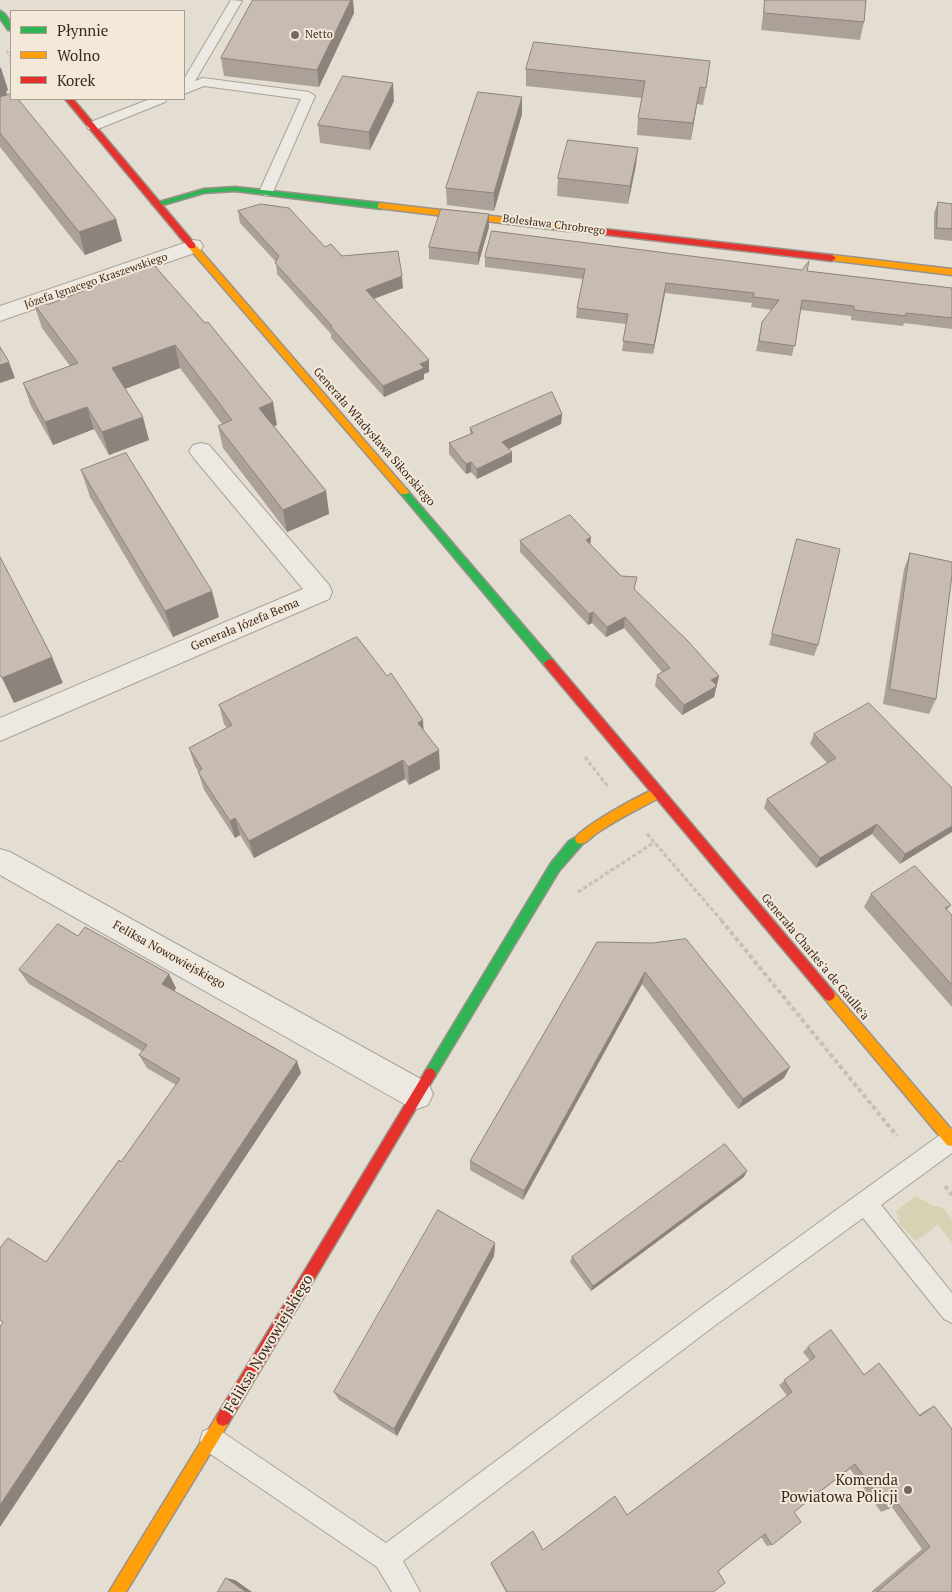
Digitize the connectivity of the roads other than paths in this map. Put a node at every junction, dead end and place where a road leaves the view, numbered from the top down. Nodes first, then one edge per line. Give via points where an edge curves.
1 (236, 1) edge
2 (0, 13) edge
3 (10, 27) edge
4 (185, 87) edge
5 (185, 89) edge
6 (70, 100) edge
7 (158, 100) edge
8 (92, 126) junction
9 (266, 192) junction
10 (156, 204) junction
11 (193, 246) junction
12 (952, 272) edge
13 (0, 314) edge
14 (202, 450) dead end
15 (0, 730) edge
16 (658, 793) junction
17 (0, 861) edge
18 (417, 1094) junction
19 (952, 1140) edge
20 (866, 1203) junction
21 (952, 1311) edge
22 (212, 1440) junction
23 (386, 1558) junction
24 (117, 1592) edge
25 (407, 1592) edge

1 - 4 lane
2 - 3 street
5 - 9 lane via 203,82 309,96
6 - 8 street, Generała Władysława Sikorskiego
7 - 8 lane
8 - 10 street, Generała Władysława Sikorskiego
9 - 10 street, Bolesława Chrobrego via 218,190
9 - 12 street, Bolesława Chrobrego
10 - 11 street, Generała Władysława Sikorskiego
11 - 13 street, Józefa Ignacego Kraszewskiego
11 - 16 street, Generała Władysława Sikorskiego
14 - 15 street, Generała Józefa Bema via 320,592
16 - 18 street, Feliksa Nowowiejskiego via 573,844 555,867
16 - 19 street, Generała Charles'a de Gaulle'a
17 - 18 street, Feliksa Nowowiejskiego
18 - 22 street, Feliksa Nowowiejskiego
19 - 20 lane
20 - 21 lane
20 - 23 lane via 713,1313
22 - 23 lane
22 - 24 street, Feliksa Nowowiejskiego
23 - 25 lane

